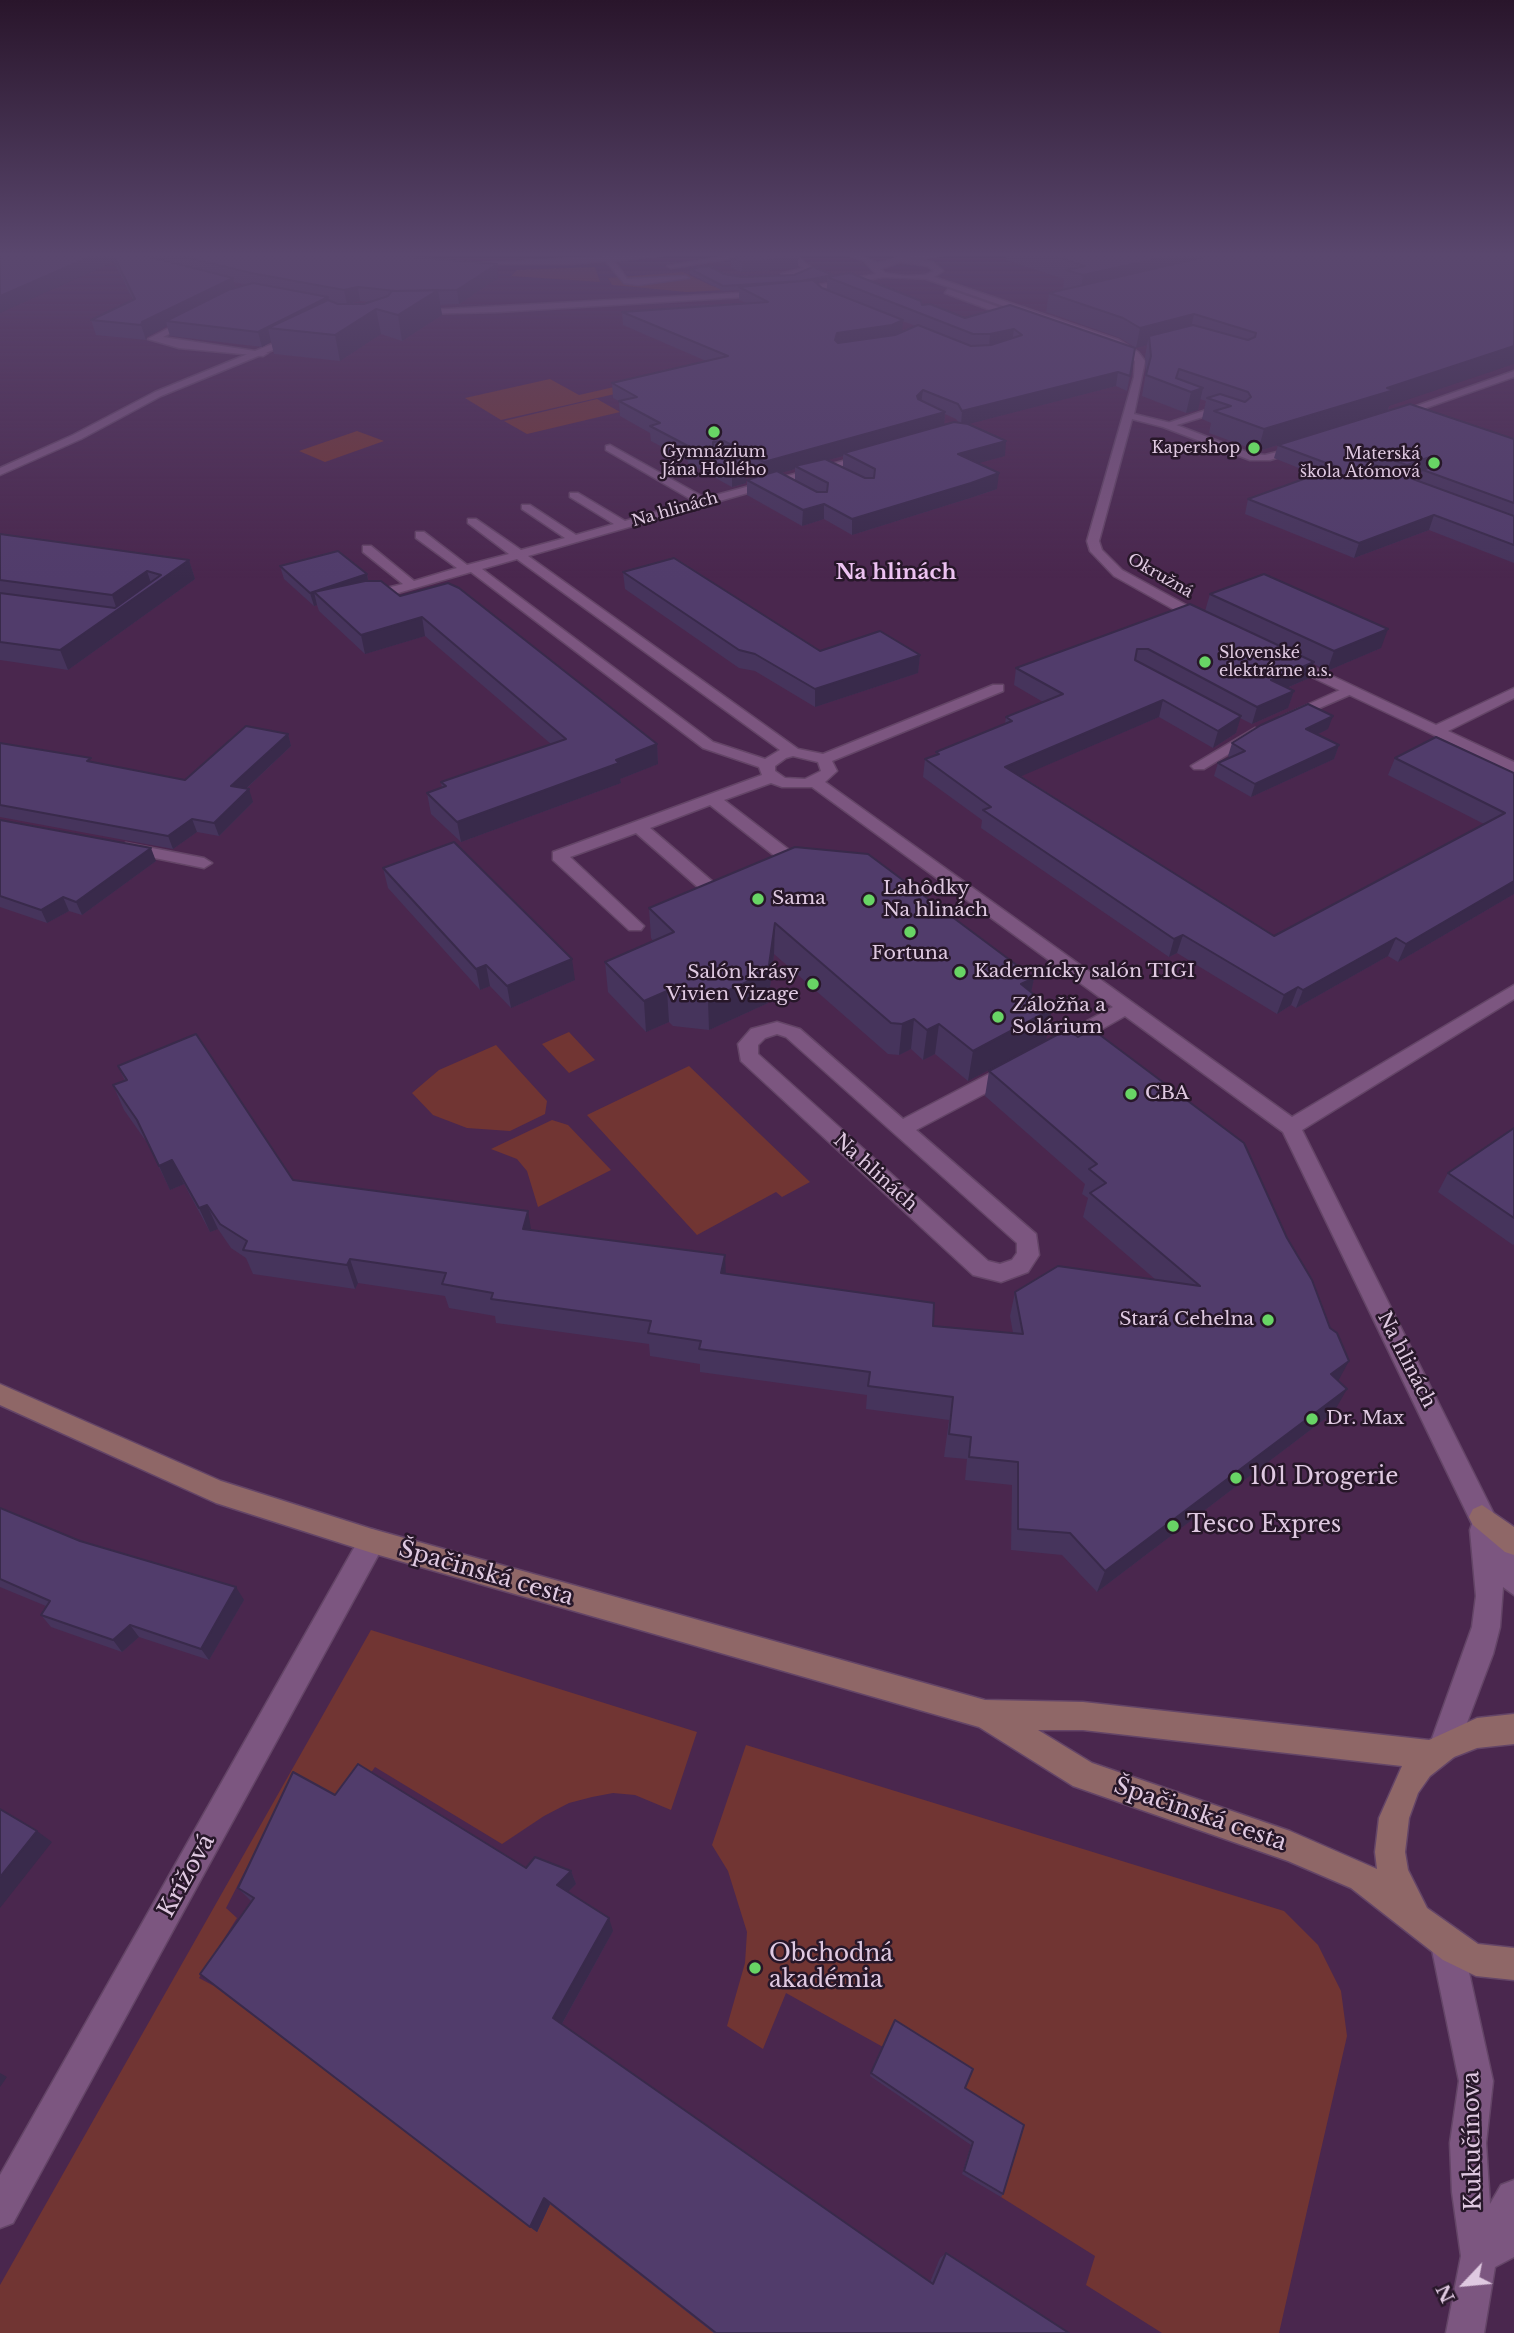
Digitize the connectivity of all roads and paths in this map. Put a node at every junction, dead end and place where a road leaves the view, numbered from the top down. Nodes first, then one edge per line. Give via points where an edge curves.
1 (242, 361) edge
2 (1140, 361) edge
3 (1514, 374) edge
4 (1202, 405) edge
5 (1215, 410) junction
6 (1227, 414) edge
7 (1127, 415) junction
8 (1385, 419) edge
9 (1167, 425) junction
10 (1311, 443) edge
11 (610, 448) dead end
12 (877, 453) edge
13 (827, 467) junction
14 (0, 472) edge
15 (748, 477) edge
16 (848, 478) edge
17 (779, 481) junction
18 (763, 485) junction
19 (800, 492) edge
20 (574, 495) dead end
21 (703, 502) junction
22 (526, 507) dead end
23 (472, 521) dead end
24 (624, 525) junction
25 (420, 535) dead end
26 (575, 538) junction
27 (367, 549) dead end
28 (519, 554) junction
29 (468, 568) junction
30 (412, 585) junction
31 (345, 600) edge
32 (1217, 626) edge
33 (1275, 654) edge
34 (998, 688) dead end
35 (1349, 690) junction
36 (1514, 692) edge
37 (1436, 731) junction
38 (793, 752) junction
39 (824, 759) junction
40 (1199, 766) dead end
41 (1514, 768) edge
42 (770, 771) junction
43 (814, 782) junction
44 (711, 798) junction
45 (638, 825) junction
46 (104, 844) edge
47 (791, 860) edge
48 (204, 863) dead end
49 (714, 892) edge
50 (635, 926) dead end
51 (1514, 991) edge
52 (1126, 1008) junction
53 (1291, 1127) junction
54 (901, 1129) junction
55 (0, 1394) edge
56 (1482, 1517) junction
57 (372, 1541) junction
58 (1514, 1543) edge
59 (1514, 1582) edge
60 (985, 1714) junction
61 (1514, 1728) edge
62 (1437, 1751) junction
63 (1415, 1916) junction
64 (1447, 1945) junction
65 (1514, 1964) edge
66 (1514, 2198) edge
67 (0, 2210) edge
68 (1514, 2237) edge
69 (1479, 2256) junction
70 (1465, 2333) edge

1 - 14 street via 158,394
2 - 7 street, Okružná
3 - 8 street
4 - 5 street
5 - 6 street
5 - 9 street
7 - 9 street
7 - 32 street, Okružná via 1093,541 1096,551 1139,587
9 - 10 street via 1258,458
11 - 21 street
12 - 13 street, Na hlinách
13 - 16 street
13 - 17 street, Na hlinách
15 - 18 street
17 - 18 street, Na hlinách
17 - 19 street
18 - 21 street, Na hlinách
20 - 24 street
21 - 24 street, Na hlinách
22 - 26 street
23 - 28 street
24 - 26 street, Na hlinách
25 - 29 street
26 - 28 street, Na hlinách
27 - 30 street
28 - 29 street, Na hlinách
28 - 38 street
29 - 30 street, Na hlinách
29 - 42 street via 708,745
30 - 31 street, Na hlinách
33 - 35 street
34 - 39 street
35 - 37 street
35 - 40 street via 1258,727
36 - 37 street
37 - 41 street
38 - 39 street
38 - 42 street via 781,754
39 - 43 street via 829,771
42 - 43 street via 794,785
42 - 44 street
43 - 52 street, Na hlinách
44 - 45 street
44 - 47 street
45 - 49 street
45 - 50 street via 559,856
46 - 48 street
51 - 53 street
52 - 53 street, Na hlinách
52 - 54 street
53 - 56 street, Na hlinách
54 - 54 street, Na hlinách via 793,1033 777,1028 758,1033 748,1044 748,1056 981,1269 1001,1273 1020,1266 1028,1255 1028,1240
55 - 57 street, Špačinská cesta via 216,1491
56 - 58 street
56 - 59 street, Na hlinách
56 - 62 street, Na hlinách via 1490,1596 1486,1627
57 - 60 street, Špačinská cesta
57 - 67 street, Krížová
60 - 62 street, Špačinská cesta via 1083,1716
60 - 63 street, Špačinská cesta via 1084,1775 1290,1846 1362,1877
61 - 62 street, Špačinská cesta via 1477,1733
62 - 63 street, Špačinská cesta via 1407,1784 1391,1835 1393,1873
63 - 64 street, Špačinská cesta
64 - 65 street, Špačinská cesta via 1476,1960
64 - 69 street, Kukučínova via 1476,2081 1468,2143
66 - 69 street, Kukučínova
68 - 69 street
69 - 70 street, Kukučínova

